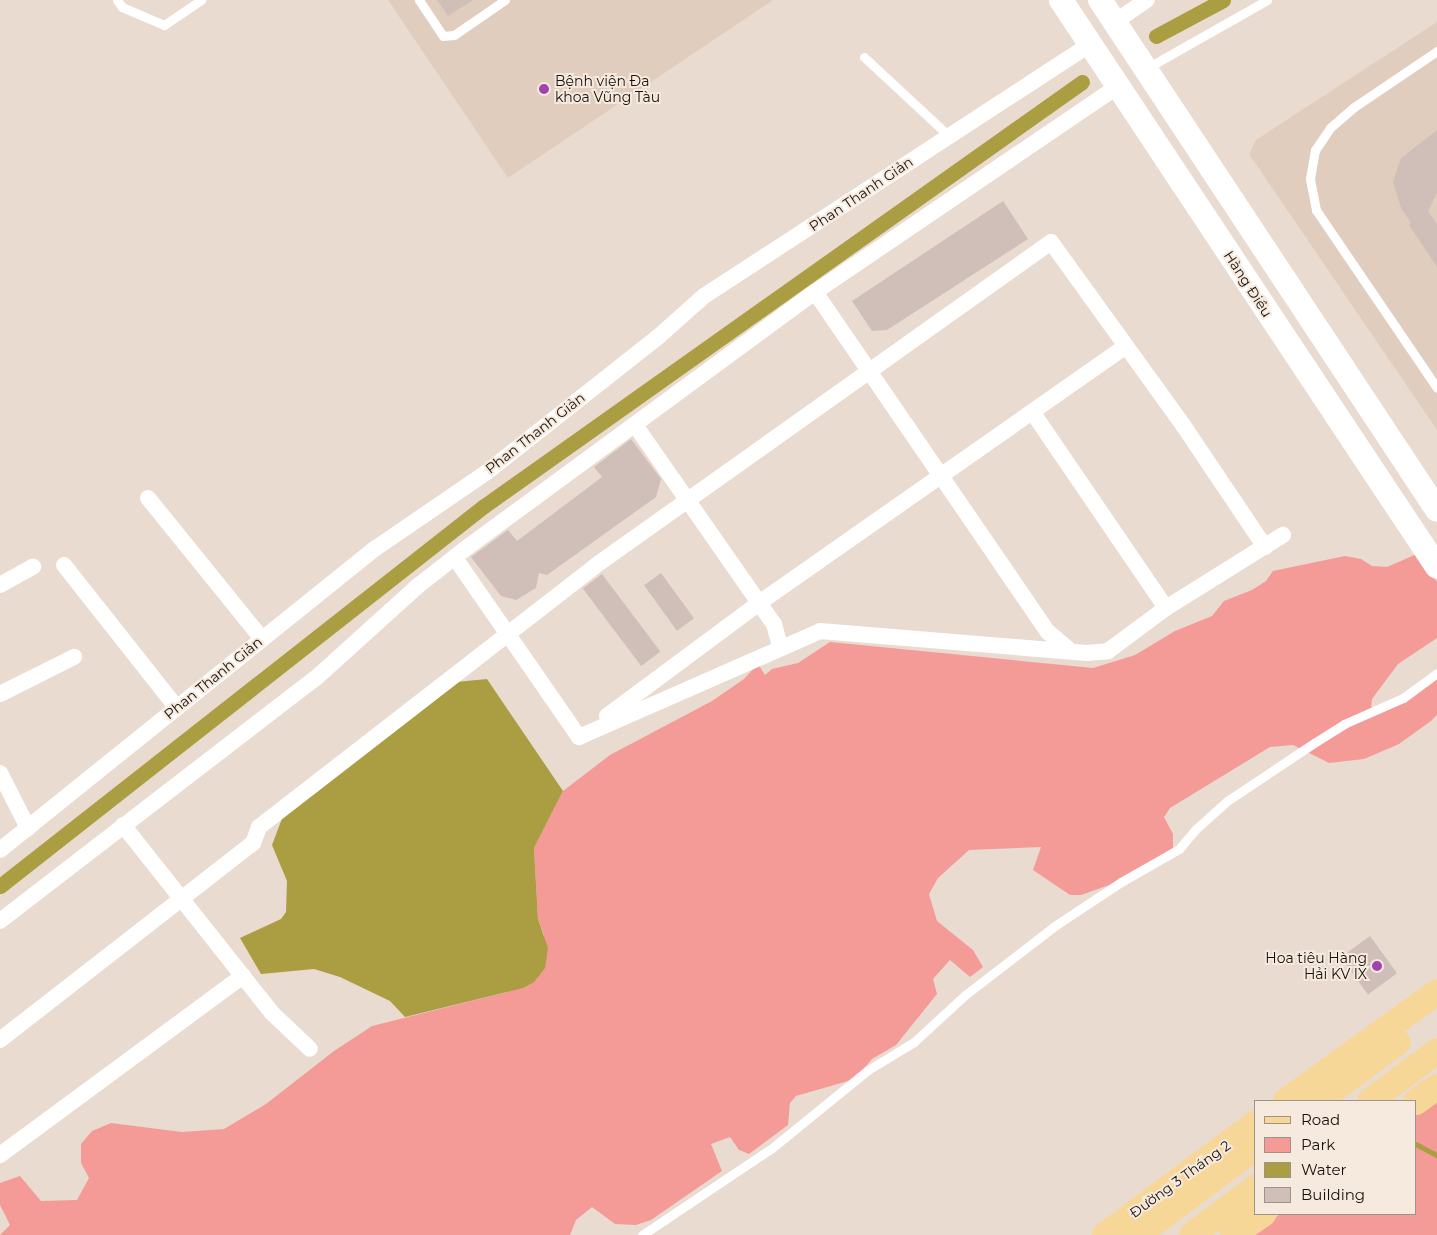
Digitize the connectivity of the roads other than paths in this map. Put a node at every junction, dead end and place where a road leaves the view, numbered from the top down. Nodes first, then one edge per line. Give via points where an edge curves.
1 (117, 0) edge
2 (201, 0) edge
3 (419, 0) edge
4 (505, 0) edge
5 (1061, 0) edge
6 (1100, 0) edge
7 (1147, 0) edge
8 (1267, 0) edge
9 (1115, 22) junction
10 (1090, 44) junction
11 (1437, 52) edge
12 (864, 56) dead end
13 (1144, 69) junction
14 (1118, 86) junction
15 (948, 136) junction
16 (815, 292) junction
17 (1125, 347) junction
18 (869, 371) junction
19 (1437, 388) edge
20 (1033, 413) junction
21 (635, 425) junction
22 (1412, 473) junction
23 (941, 476) junction
24 (1385, 492) junction
25 (148, 498) dead end
26 (686, 499) junction
27 (1437, 510) edge
28 (1283, 535) dead end
29 (1265, 547) junction
30 (455, 558) junction
31 (64, 564) dead end
32 (33, 567) dead end
33 (1437, 567) edge
34 (0, 584) edge
35 (759, 602) junction
36 (1166, 608) junction
37 (508, 634) junction
38 (262, 638) junction
39 (780, 647) junction
40 (1068, 649) junction
41 (74, 657) dead end
42 (1437, 673) edge
43 (0, 694) edge
44 (176, 707) junction
45 (579, 737) junction
46 (0, 773) edge
47 (123, 825) junction
48 (28, 828) junction
49 (0, 850) edge
50 (181, 898) junction
51 (0, 921) edge
52 (243, 976) junction
53 (1437, 992) edge
54 (1437, 1013) edge
55 (0, 1040) edge
56 (310, 1049) dead end
57 (1437, 1051) edge
58 (1437, 1087) edge
59 (1287, 1100) edge
60 (1319, 1100) edge
61 (1371, 1100) edge
62 (1417, 1101) edge
63 (1254, 1124) edge
64 (1254, 1148) edge
65 (0, 1155) edge
66 (1254, 1189) edge
67 (1262, 1215) edge
68 (642, 1235) edge
69 (1105, 1235) edge
70 (1138, 1235) edge
71 (1192, 1235) edge
72 (1234, 1235) edge

1 - 2 lane via 122,7 164,26
3 - 4 lane via 443,36 454,35
5 - 10 main road, Hàng Điều
6 - 9 main road
7 - 9 street
8 - 13 lane
9 - 13 main road
10 - 14 main road, Hàng Điều
10 - 15 street, Phan Thanh Giản
11 - 19 lane via 1354,107 1330,128 1315,150 1310,179 1316,210
12 - 15 lane
13 - 22 main road
14 - 16 street
14 - 24 main road, Hàng Điều
15 - 38 street, Phan Thanh Giản via 704,296 521,445 376,548
16 - 18 street
16 - 21 street
17 - 18 street via 1051,242
17 - 20 street
17 - 29 street via 1183,425
18 - 23 street
18 - 26 street
20 - 23 street
20 - 36 street
21 - 26 street
21 - 30 street
22 - 24 main road
22 - 27 main road
23 - 35 street
23 - 40 street via 1048,632
24 - 33 main road, Hàng Điều
25 - 38 street
26 - 35 street
26 - 37 street
28 - 29 street
29 - 36 street
30 - 37 street
30 - 47 street via 419,584 316,678
31 - 44 street
32 - 34 street
35 - 39 street via 774,624
35 - 45 street
36 - 40 street via 1108,651 1087,653
37 - 45 street
37 - 50 street via 259,827 253,843
38 - 44 street, Phan Thanh Giản
39 - 40 street via 820,631
39 - 45 street
41 - 43 street
42 - 68 lane via 1403,698 1344,724 1228,801 1196,828 1179,849 1056,925 965,994 914,1042 868,1070 772,1148
44 - 48 street, Phan Thanh Giản
46 - 48 street
47 - 50 street
47 - 51 street
48 - 49 street, Phan Thanh Giản
50 - 52 street
50 - 55 street
52 - 56 street via 272,1012
52 - 65 street
53 - 59 main road
54 - 60 main road
57 - 61 main road
58 - 62 main road
63 - 69 main road, Đường 3 Tháng 2
64 - 70 main road, Đường 3 Tháng 2
66 - 71 main road
67 - 72 main road

